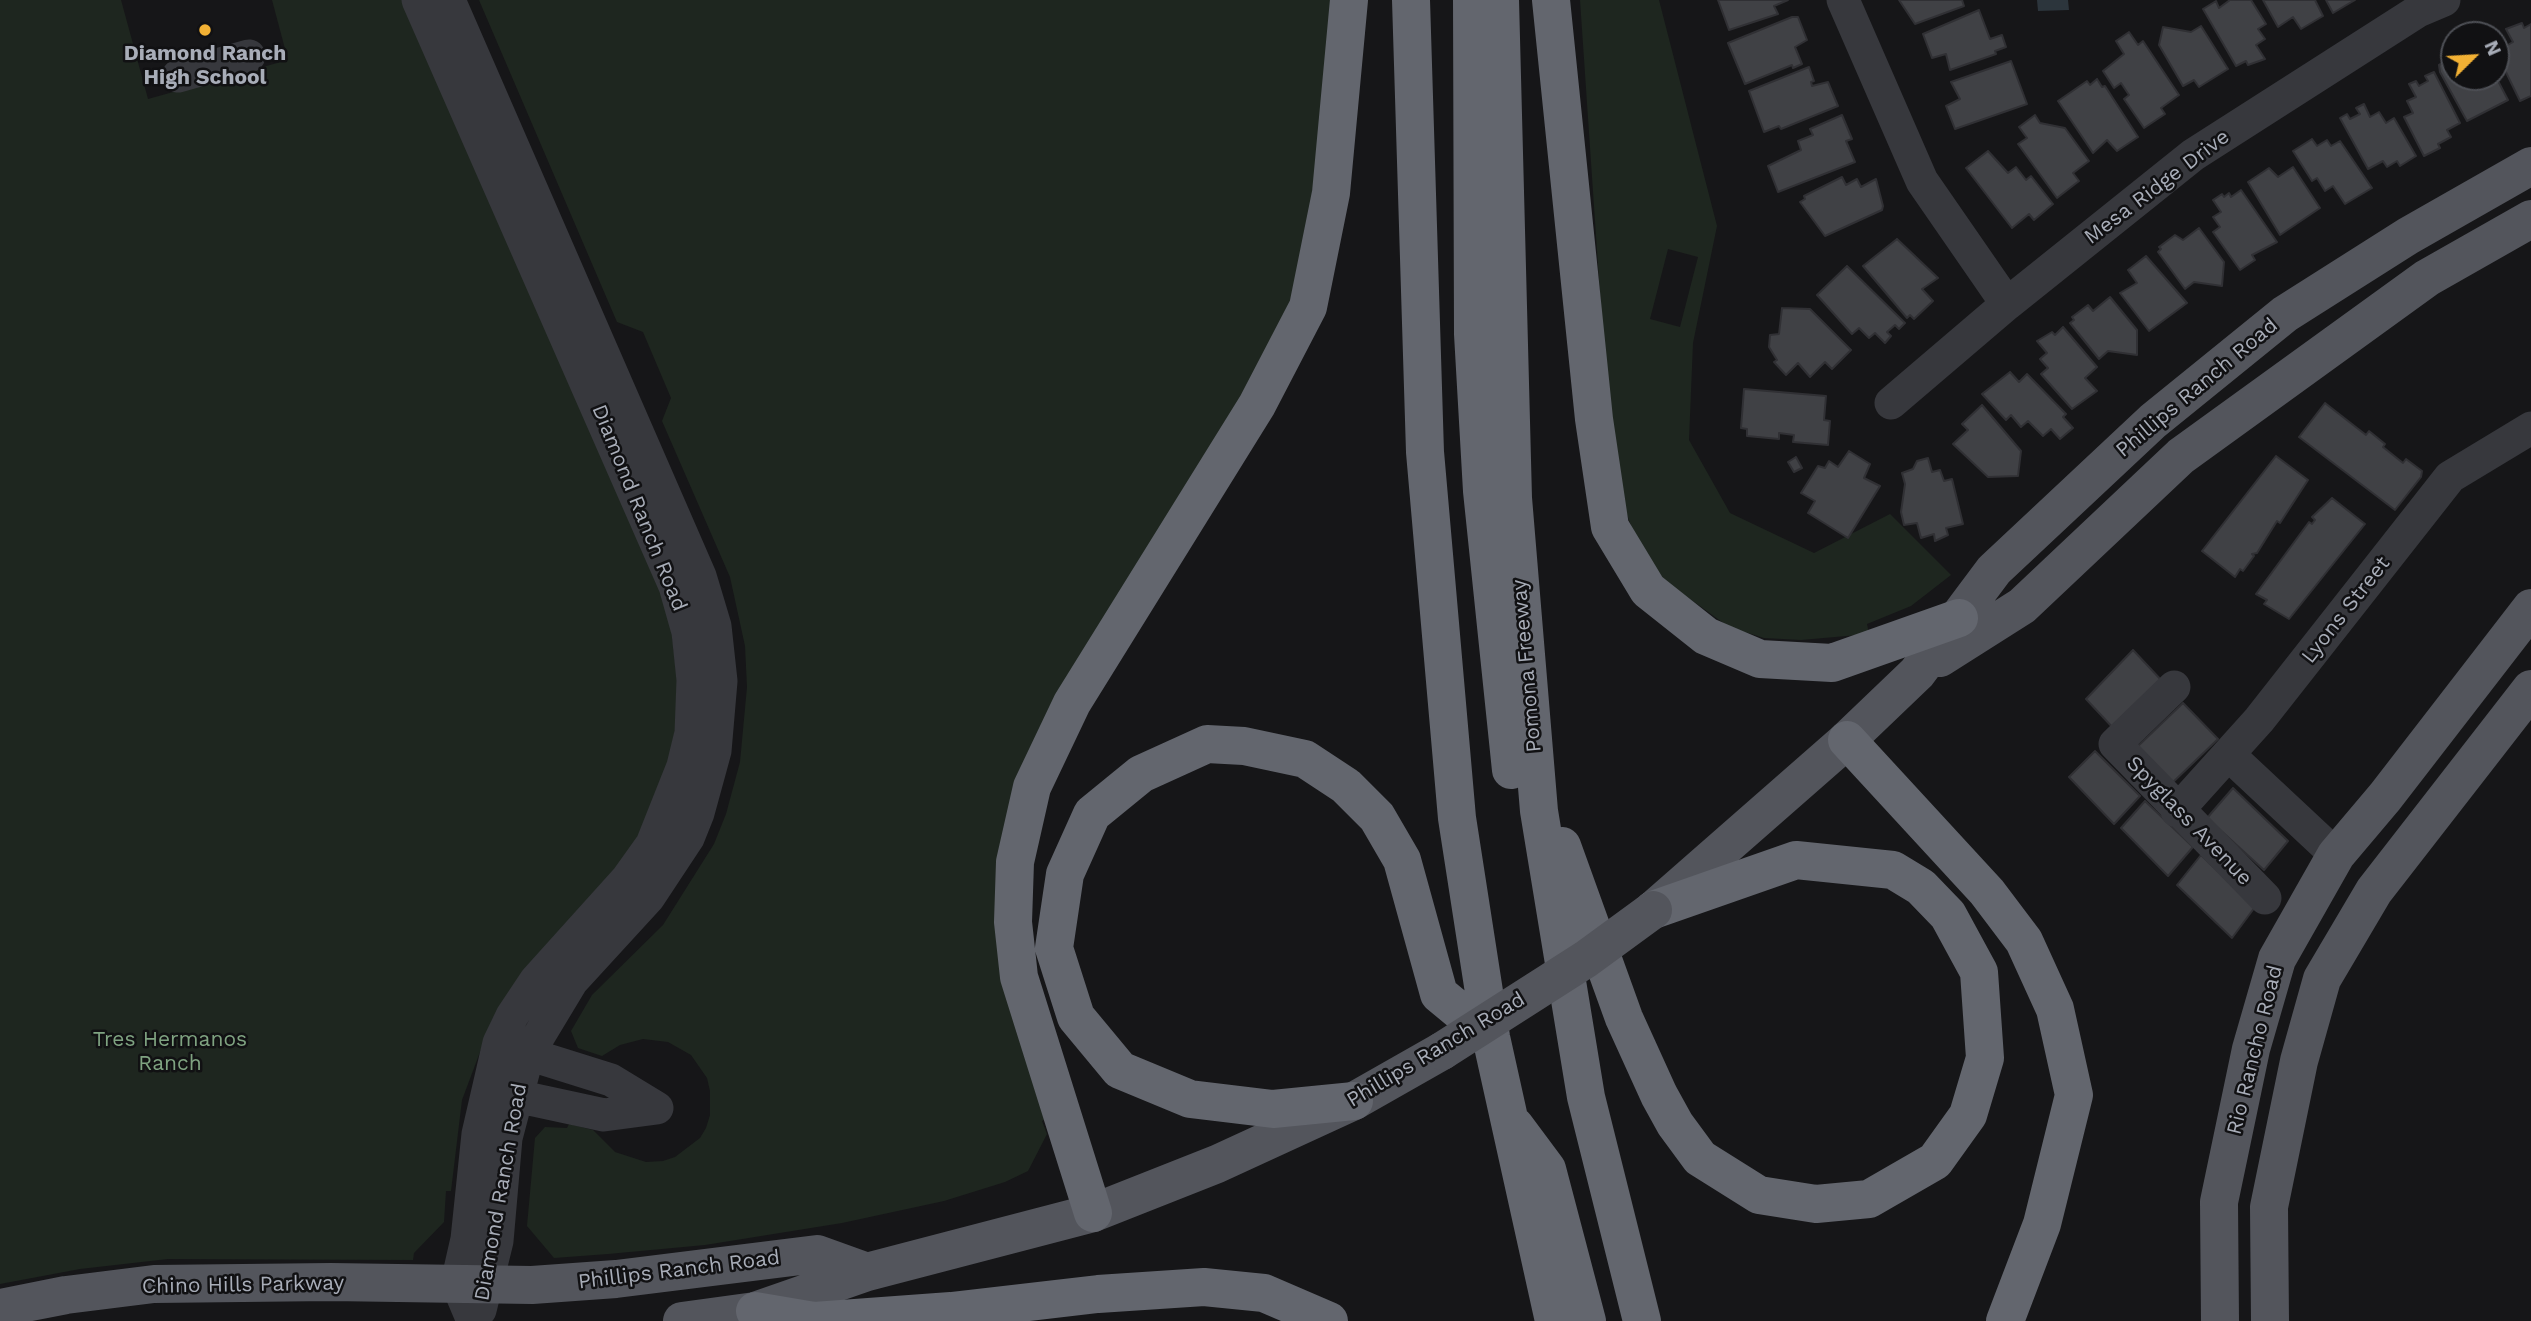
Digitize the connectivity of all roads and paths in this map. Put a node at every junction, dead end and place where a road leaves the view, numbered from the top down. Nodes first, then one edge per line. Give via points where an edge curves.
1 (418, 0) edge
2 (449, 0) edge
3 (1349, 0) edge
4 (1411, 0) edge
5 (1472, 0) edge
6 (1500, 0) edge
7 (1550, 0) edge
8 (1843, 0) edge
9 (2426, 4) edge
10 (249, 56) dead end
11 (178, 76) dead end
12 (2531, 166) edge
13 (2531, 219) edge
14 (2007, 304) junction
15 (1891, 403) dead end
16 (2531, 428) edge
17 (2531, 608) edge
18 (1959, 618) junction
19 (1917, 673) junction
20 (2174, 687) dead end
21 (2531, 689) edge
22 (1847, 740) junction
23 (2230, 755) junction
24 (1536, 771) junction
25 (2177, 811) junction
26 (2336, 855) junction
27 (2374, 891) junction
28 (2264, 898) dead end
29 (1653, 910) junction
30 (1575, 1031) junction
31 (1491, 1037) junction
32 (528, 1054) junction
33 (516, 1096) junction
34 (1354, 1101) junction
35 (1507, 1116) junction
36 (1093, 1213) junction
37 (867, 1272) junction
38 (473, 1283) junction
39 (0, 1308) edge
40 (755, 1311) junction
41 (475, 1321) edge
42 (682, 1321) edge
43 (1329, 1321) edge
44 (1554, 1321) edge
45 (1587, 1321) edge
46 (1643, 1321) edge
47 (2005, 1321) edge
48 (2220, 1321) edge
49 (2270, 1321) edge

1 - 38 street, Diamond Ranch Road via 675,586 689,639 693,680 691,733 683,766 652,844 627,879 536,980 499,1043 478,1134 467,1239
2 - 32 street, Diamond Ranch Road via 700,576 720,662 715,751 688,838 649,897 572,981
3 - 36 highway via 1331,192 1308,307 1257,405 1072,703 1032,787 1015,862 1013,922 1019,977
4 - 31 highway via 1426,452 1457,818
5 - 30 highway via 1473,334 1496,647 1537,951
6 - 24 highway, Pomona Freeway via 1513,498
7 - 18 highway via 1594,419 1610,527 1648,590 1706,636 1760,659 1832,663
8 - 14 street via 1923,181
9 - 14 street, Mesa Ridge Drive via 2193,155
10 - 11 street
12 - 18 main road, Phillips Ranch Road via 2285,314 2153,421 1994,570
13 - 19 main road, Phillips Ranch Road via 2427,278 2181,456 2022,606
14 - 15 street, Mesa Ridge Drive
16 - 23 street, Lyons Street via 2450,477
17 - 26 main road, Rio Rancho Road
18 - 19 main road, Phillips Ranch Road
19 - 22 main road, Phillips Ranch Road
20 - 25 street, Spyglass Avenue via 2115,744
21 - 27 main road
22 - 29 main road, Phillips Ranch Road
22 - 47 highway via 1987,892 2024,941 2055,1009 2074,1095 2042,1224
23 - 25 street, Lyons Street
23 - 26 street
24 - 29 highway via 1624,1017 1659,1096 1700,1158 1759,1195 1816,1204 1869,1199 1934,1161 1968,1115 1985,1058 1979,972 1948,915 1921,887 1893,870 1796,860
24 - 30 highway, Pomona Freeway
25 - 28 street, Spyglass Avenue
26 - 27 main road
26 - 48 main road, Rio Rancho Road via 2277,959 2251,1049 2220,1202
27 - 49 main road via 2322,979 2299,1061 2269,1207
29 - 34 main road, Phillips Ranch Road, bridge via 1586,959
30 - 46 highway, Pomona Freeway via 1586,1097
31 - 34 highway via 1439,994 1402,860 1377,817 1346,786 1305,759 1244,746 1207,744 1140,774 1092,814 1065,874 1054,948 1076,1017 1120,1070 1191,1099 1273,1109
31 - 35 highway
32 - 33 street, Diamond Ranch Road
32 - 33 street via 611,1080 657,1108 604,1115
33 - 38 street, Diamond Ranch Road via 506,1138 497,1241
34 - 36 main road, Phillips Ranch Road via 1217,1164
35 - 44 highway
35 - 45 highway via 1547,1169
36 - 37 main road, Phillips Ranch Road
37 - 38 main road, Phillips Ranch Road via 817,1254 617,1279 532,1285
37 - 40 main road, Phillips Ranch Road
38 - 39 main road, Chino Hills Parkway via 154,1284
38 - 41 street, Diamond Ranch Road
40 - 42 main road, Phillips Ranch Road
40 - 43 highway via 814,1321 1204,1287 1264,1293

